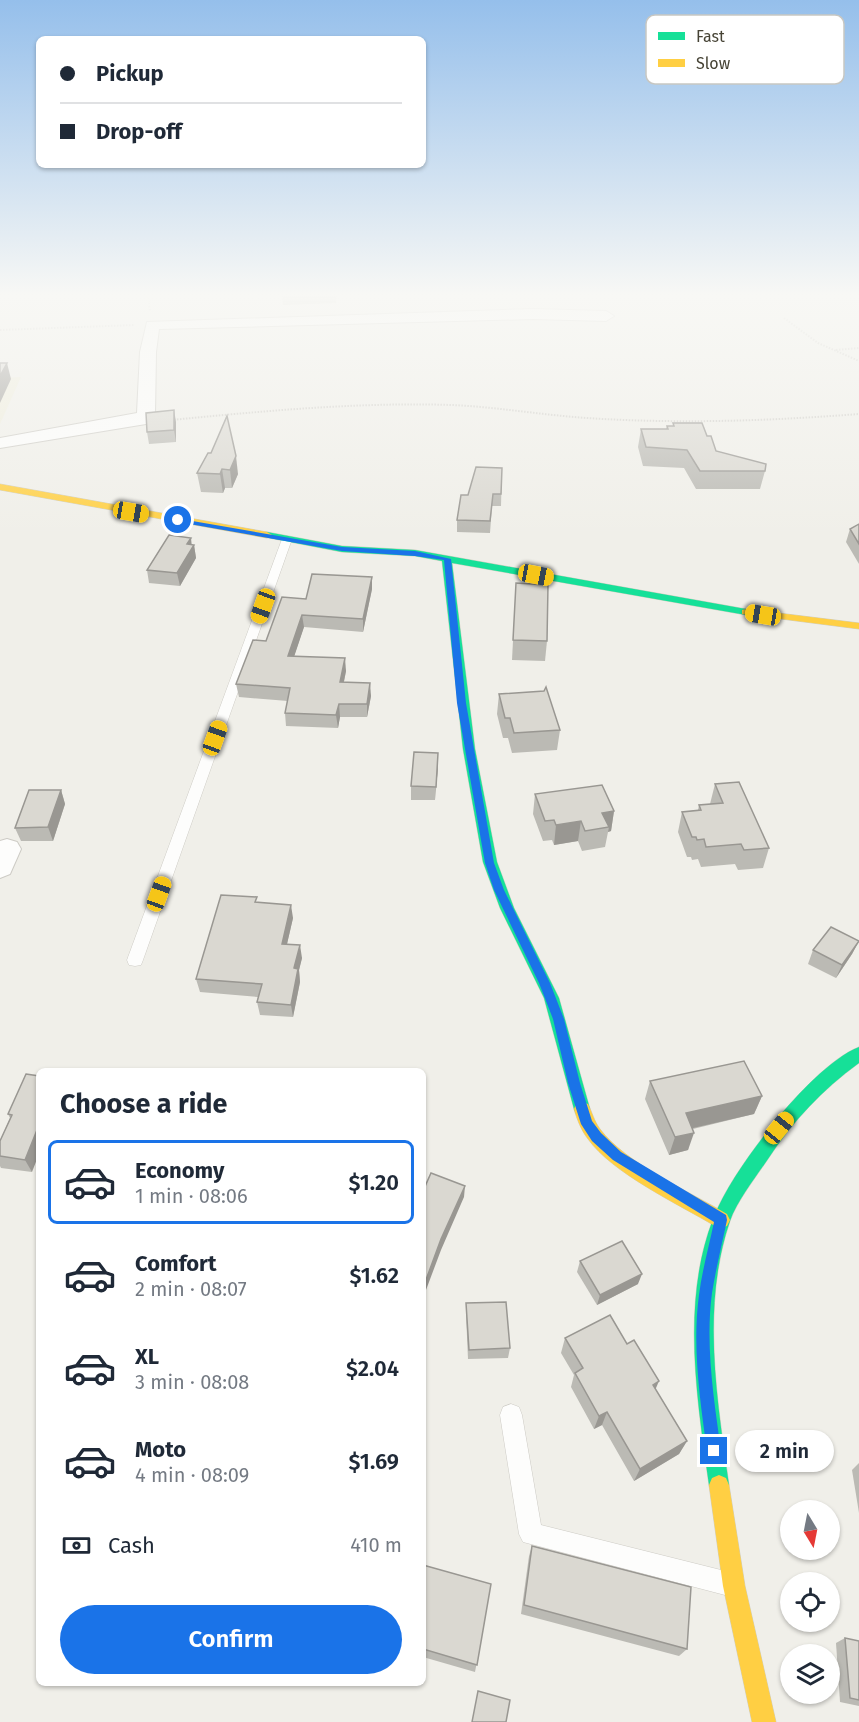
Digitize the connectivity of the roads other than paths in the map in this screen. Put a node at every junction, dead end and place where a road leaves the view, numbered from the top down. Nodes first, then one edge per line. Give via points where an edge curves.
1 (147, 374) edge
2 (0, 443) edge
3 (0, 487) edge
4 (287, 539) junction
5 (447, 559) junction
6 (859, 626) edge
7 (135, 960) dead end
8 (859, 1054) edge
9 (721, 1220) junction
10 (511, 1414) dead end
11 (734, 1586) junction
12 (764, 1722) edge

1 - 2 street via 146,415 140,420
3 - 4 street
4 - 5 street via 342,549
4 - 7 lane
5 - 6 street via 763,615
5 - 9 street via 464,720 490,863 559,1019 587,1124 617,1156
8 - 9 street via 820,1084 792,1113 767,1144
9 - 11 street via 705,1295 704,1350 708,1406
10 - 11 lane via 531,1534
11 - 12 street

